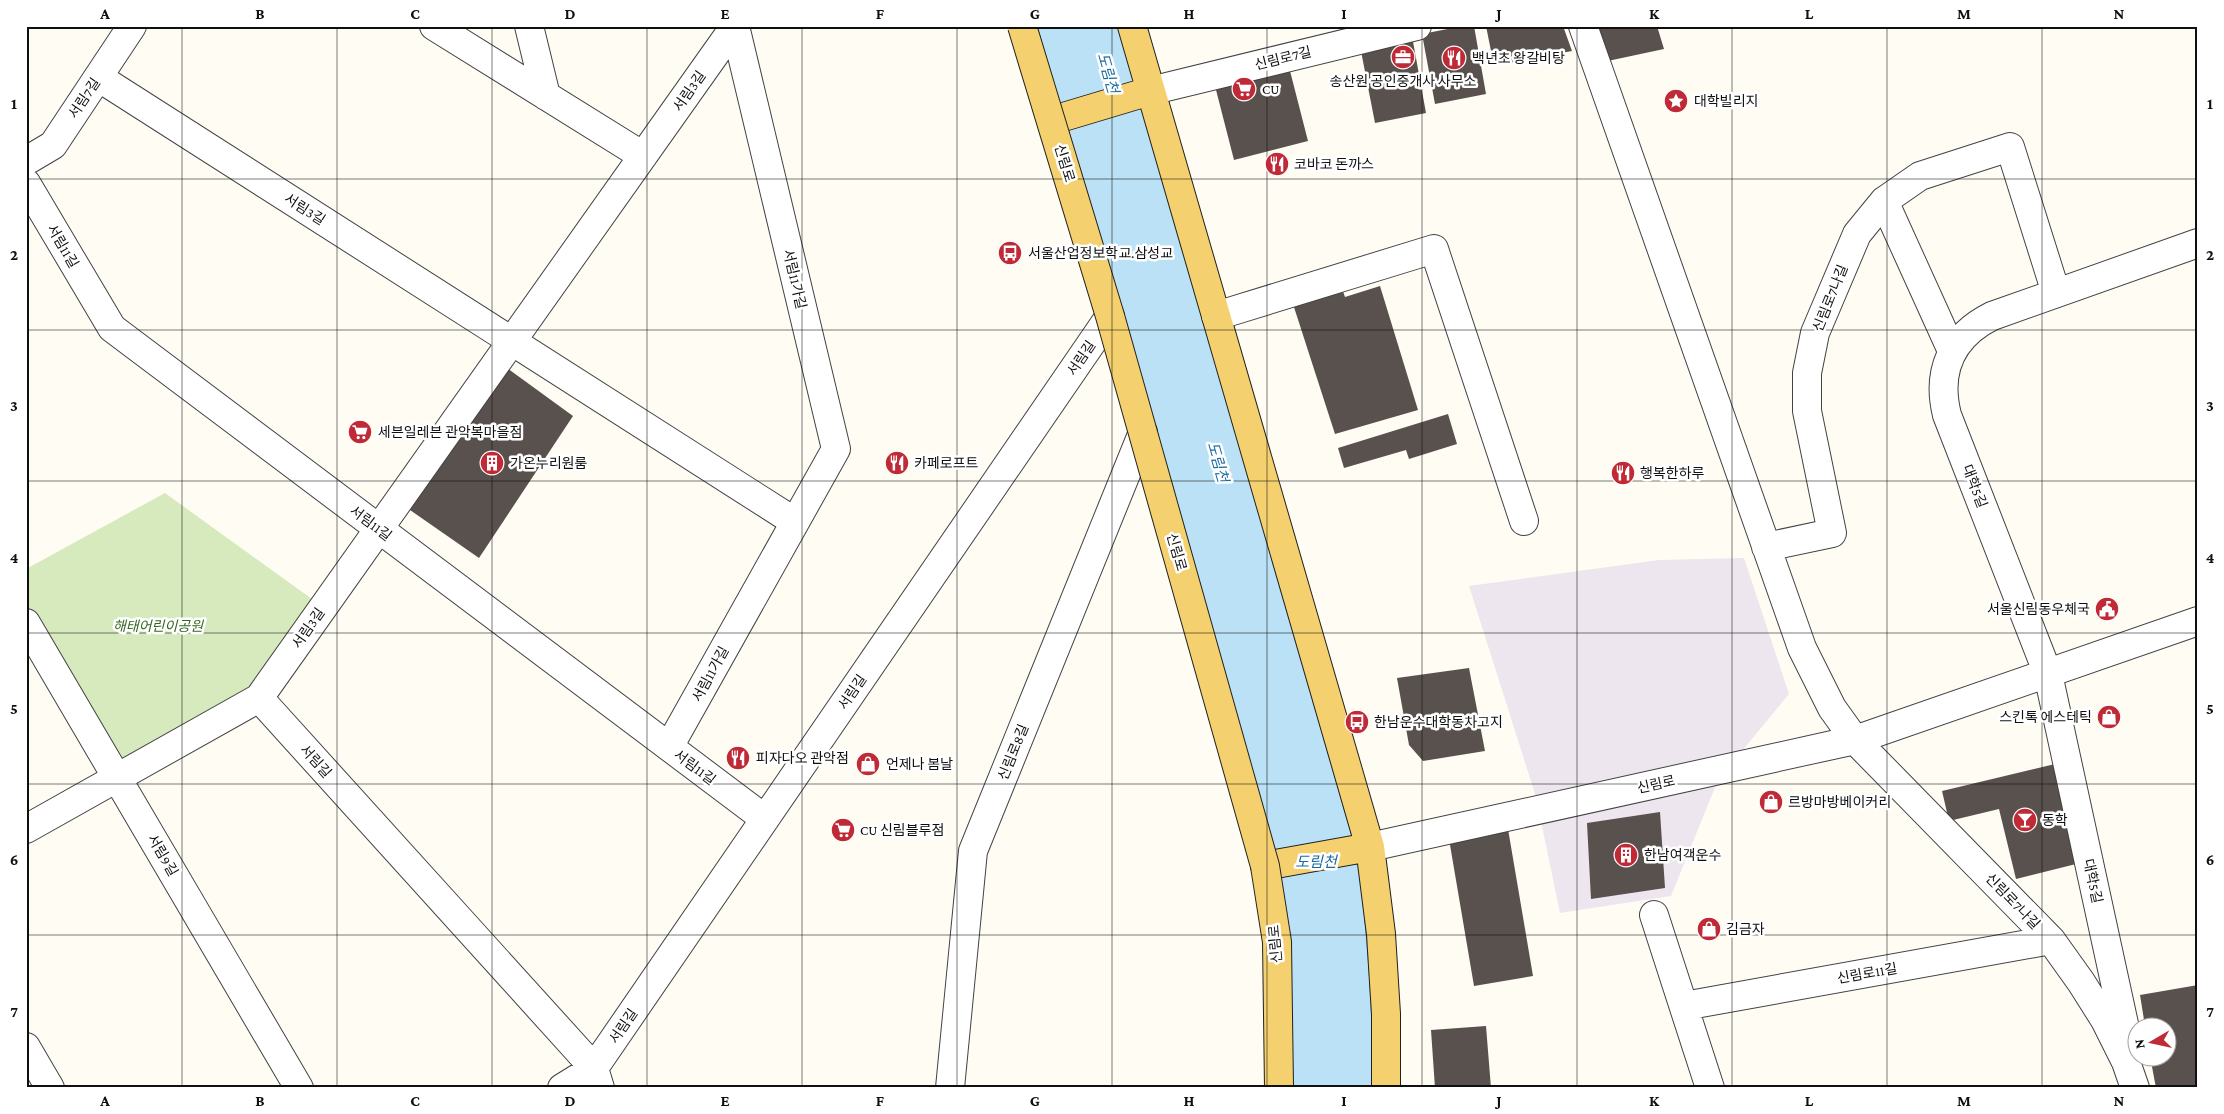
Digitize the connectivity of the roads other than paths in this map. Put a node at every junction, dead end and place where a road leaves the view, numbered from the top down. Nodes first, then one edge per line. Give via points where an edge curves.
1 (132, 26) edge
2 (434, 26) edge
3 (529, 26) edge
4 (735, 26) edge
5 (1022, 26) edge
6 (1132, 26) edge
7 (1417, 26) edge
8 (1582, 26) edge
9 (98, 77) junction
10 (1150, 91) junction
11 (546, 96) junction
12 (1052, 120) junction
13 (643, 156) junction
14 (26, 160) edge
15 (26, 183) edge
16 (1884, 201) junction
17 (2198, 243) edge
18 (2056, 293) junction
19 (1110, 316) junction
20 (1216, 316) junction
21 (512, 341) junction
22 (1952, 351) junction
23 (1143, 432) junction
24 (1524, 521) dead end
25 (795, 522) junction
26 (379, 528) junction
27 (1766, 548) junction
28 (2198, 621) edge
29 (26, 623) edge
30 (2048, 674) junction
31 (258, 698) junction
32 (1855, 740) junction
33 (669, 747) junction
34 (117, 778) junction
35 (765, 820) junction
36 (26, 829) edge
37 (1370, 847) junction
38 (1268, 866) junction
39 (1654, 915) dead end
40 (2051, 940) junction
41 (1684, 1006) junction
42 (26, 1047) edge
43 (597, 1078) edge
44 (50, 1088) edge
45 (299, 1088) edge
46 (562, 1088) edge
47 (950, 1088) edge
48 (1279, 1088) edge
49 (1386, 1088) edge
50 (1710, 1088) edge
51 (2136, 1088) edge

1 - 9 street, 서림7길
2 - 11 street
3 - 11 street
4 - 13 street, 서림3길
4 - 25 street, 서림11가길 via 836,449
5 - 12 main road, 신림로, bridge
6 - 10 main road
7 - 10 street, 신림로7길
8 - 27 street, 신림로7나길
9 - 14 street, 서림7길 via 53,145
9 - 21 street, 서림3길
10 - 12 main road
10 - 20 main road
11 - 13 street
12 - 19 main road, 신림로, bridge
13 - 21 street, 서림3길
15 - 26 street, 서림11길 via 112,328
16 - 18 street, 신림로7나길 via 1920,176 2010,147
16 - 22 street
16 - 27 street, 신림로7나길 via 1857,234 1815,333 1807,373 1807,411 1832,533
17 - 18 street, 대학5길
18 - 22 street, 대학5길 via 1980,322
19 - 23 main road, 신림로, bridge
19 - 35 street, 서림길
20 - 24 street via 1434,249
20 - 37 main road
21 - 25 street
21 - 26 street, 서림3길
22 - 30 street, 대학5길 via 1944,377 1947,415
23 - 38 main road, 신림로, bridge
23 - 47 street, 신림로8길 via 973,851
25 - 33 street, 서림11가길
26 - 31 street, 서림3길
26 - 33 street, 서림11길
27 - 32 street, 신림로7나길 via 1802,648 1832,708
28 - 30 street
29 - 34 street, 서림9길
30 - 32 street
30 - 51 street, 대학5길
31 - 34 street, 서림3길
31 - 43 street, 서림길
32 - 37 street, 신림로
32 - 40 street, 신림로7나길
33 - 35 street, 서림11길
34 - 36 street, 서림3길
34 - 45 street, 서림9길
35 - 43 street, 서림길
37 - 38 main road
37 - 49 main road via 1382,943
38 - 48 main road, 신림로, bridge via 1277,942
39 - 41 street
40 - 41 street, 신림로11길
40 - 51 street, 신림로7나길 via 2105,1020
41 - 50 street
42 - 44 street
43 - 46 street, 서림길

